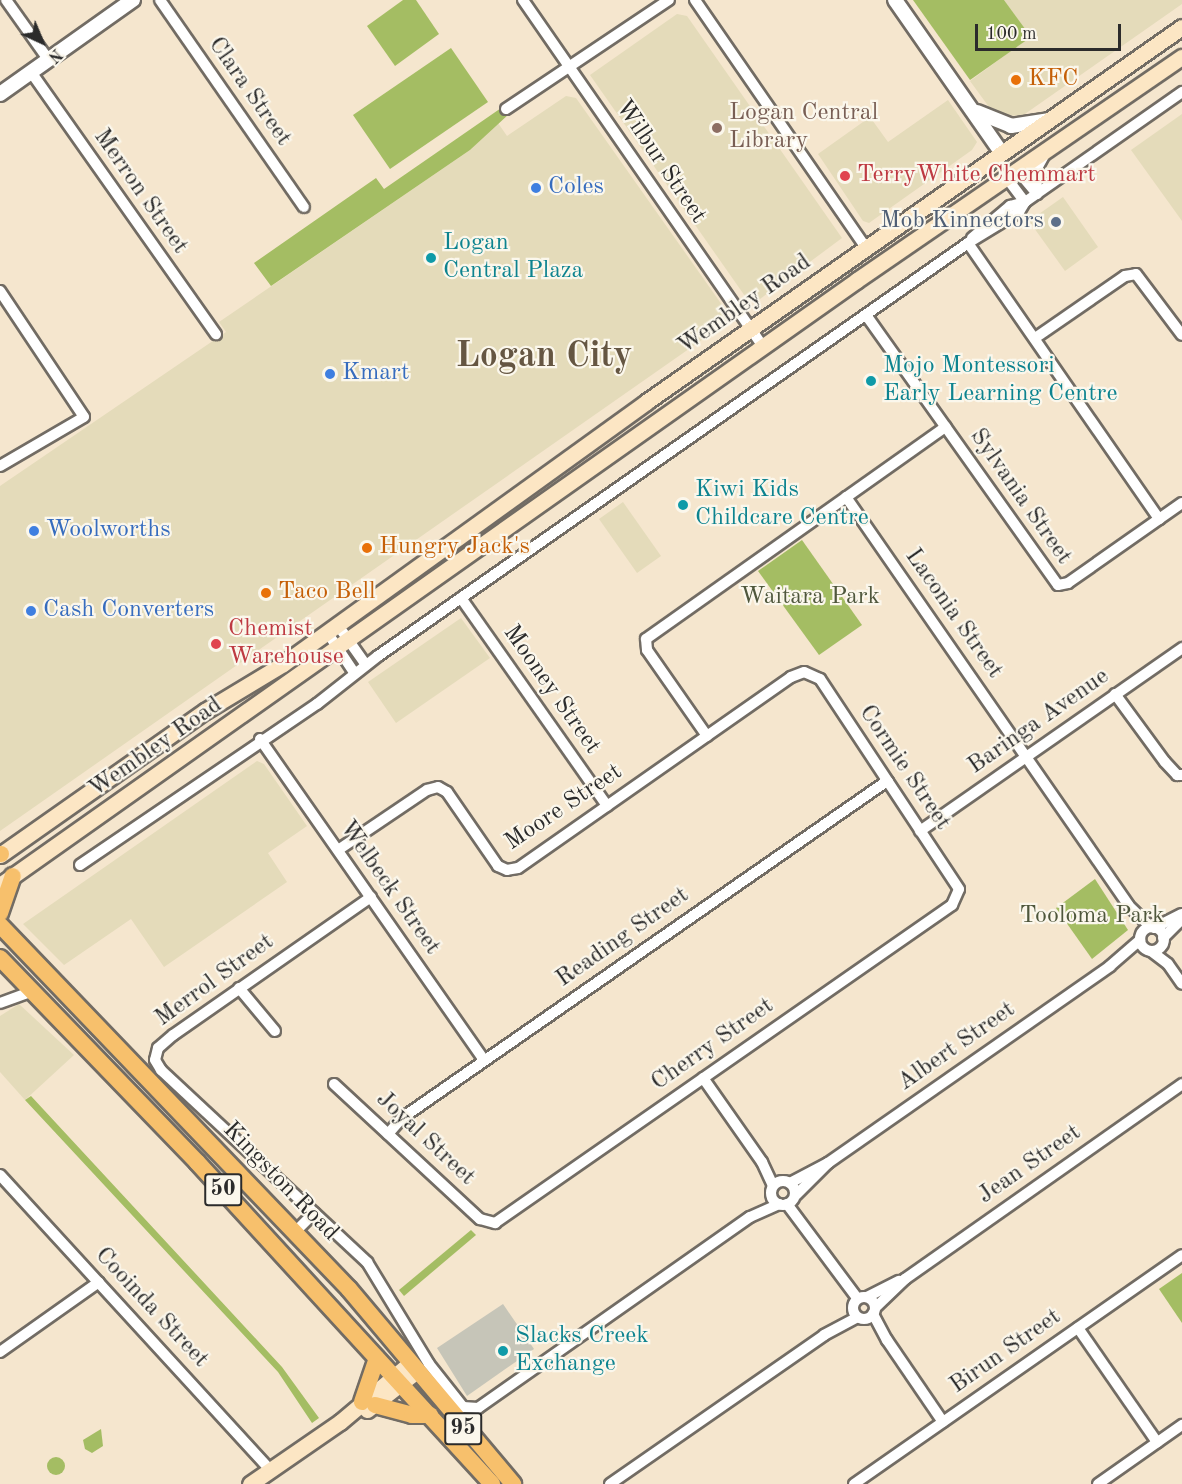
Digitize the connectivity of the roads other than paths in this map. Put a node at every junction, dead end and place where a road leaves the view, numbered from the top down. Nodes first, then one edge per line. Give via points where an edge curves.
1 (6, 0) edge
2 (133, 0) edge
3 (160, 0) edge
4 (523, 0) edge
5 (669, 0) edge
6 (694, 0) edge
7 (895, 0) edge
8 (1182, 27) edge
9 (1182, 57) edge
10 (48, 60) junction
11 (571, 69) junction
12 (31, 72) junction
13 (1182, 92) edge
14 (0, 94) edge
15 (969, 105) junction
16 (506, 109) dead end
17 (1050, 118) junction
18 (1053, 145) junction
19 (1002, 152) junction
20 (1012, 173) junction
21 (1036, 194) junction
22 (1025, 202) junction
23 (304, 207) dead end
24 (968, 243) junction
25 (866, 248) junction
26 (0, 291) edge
27 (866, 315) junction
28 (750, 328) junction
29 (216, 334) dead end
30 (1182, 335) edge
31 (1035, 338) junction
32 (763, 347) junction
33 (945, 427) junction
34 (0, 466) edge
35 (846, 497) junction
36 (1182, 503) edge
37 (1160, 519) junction
38 (461, 598) junction
39 (332, 628) junction
40 (343, 644) junction
41 (1182, 648) edge
42 (366, 665) junction
43 (804, 672) joint
44 (355, 674) junction
45 (1115, 694) junction
46 (707, 736) junction
47 (260, 739) junction
48 (1025, 756) junction
49 (1182, 775) edge
50 (887, 781) junction
51 (607, 806) junction
52 (920, 831) junction
53 (338, 850) junction
54 (0, 854) edge
55 (80, 865) dead end
56 (7, 880) edge
57 (958, 896) joint
58 (371, 897) junction
59 (0, 913) edge
60 (1182, 916) edge
61 (0, 925) edge
62 (1147, 932) junction
63 (1163, 941) junction
64 (1149, 951) junction
65 (0, 958) edge
66 (1168, 964) junction
67 (1110, 966) junction
68 (18, 978) junction
69 (1182, 984) edge
70 (239, 988) junction
71 (31, 992) junction
72 (4, 1000) edge
73 (275, 1030) dead end
74 (484, 1060) junction
75 (703, 1078) junction
76 (334, 1084) dead end
77 (1181, 1086) edge
78 (388, 1134) junction
79 (828, 1163) junction
80 (0, 1177) edge
81 (779, 1186) junction
82 (789, 1201) junction
83 (315, 1213) junction
84 (750, 1218) junction
85 (488, 1224) joint
86 (295, 1232) junction
87 (1182, 1255) edge
88 (905, 1279) junction
89 (99, 1282) junction
90 (862, 1297) junction
91 (865, 1313) junction
92 (1078, 1328) junction
93 (0, 1352) edge
94 (377, 1358) junction
95 (413, 1367) junction
96 (398, 1380) junction
97 (369, 1404) junction
98 (471, 1410) joint
99 (430, 1415) junction
100 (943, 1422) junction
101 (1182, 1425) edge
102 (1157, 1442) junction
103 (270, 1470) junction
104 (250, 1484) edge
105 (492, 1484) edge
106 (513, 1484) edge
107 (610, 1484) edge
108 (854, 1484) edge
109 (1098, 1484) edge

1 - 10 street
2 - 10 street
3 - 23 street, Clara Street
4 - 11 street, Wilbur Street
5 - 11 street
6 - 25 street
7 - 15 street
8 - 17 main road, Wembley Road
9 - 18 main road, Wembley Road
10 - 12 street
11 - 16 street via 563,69
11 - 28 street, Wilbur Street
12 - 14 street
12 - 29 street, Merron Street
13 - 21 street
15 - 17 street via 1005,125 1028,125
15 - 19 street
17 - 19 main road, Wembley Road
18 - 20 main road, Wembley Road
18 - 21 street, Wembley Road via 1036,170
19 - 20 main road
19 - 25 main road, Wembley Road
20 - 21 street
20 - 22 street
20 - 32 main road, Wembley Road
21 - 22 street
22 - 24 street via 1019,212
24 - 27 street
24 - 31 street
25 - 28 main road, Wembley Road
26 - 34 street via 84,417
27 - 33 street, Sylvania Street
27 - 38 street
28 - 32 street, Wilbur Street
28 - 39 main road, Wembley Road
30 - 31 street via 1136,274 1125,276
31 - 37 street
32 - 40 main road, Wembley Road
33 - 35 street
33 - 37 street, Sylvania Street via 1058,585 1068,583
35 - 46 street via 646,639 647,650
35 - 48 street, Laconia Street
36 - 37 street
38 - 42 street
38 - 51 street, Mooney Street
39 - 40 street
39 - 54 main road, Wembley Road
40 - 42 street
40 - 44 street
40 - 56 main road, Wembley Road
41 - 45 street, Baringa Avenue
42 - 44 street
43 - 46 street, Moore Street via 791,676
43 - 50 street, Cormie Street via 820,679
44 - 47 street via 317,704
45 - 48 street, Baringa Avenue
45 - 49 street via 1165,762 1177,775
46 - 51 street, Moore Street
47 - 53 street, Welbeck Street
47 - 55 street
48 - 52 street, Baringa Avenue
48 - 62 street, Laconia Street
50 - 52 street, Cormie Street
50 - 74 street, Reading Street
51 - 53 street, Moore Street via 518,868 507,870 498,866 447,792 438,787 427,790
52 - 57 street, Cormie Street via 955,882
53 - 58 street, Welbeck Street
56 - 59 main road
57 - 75 street, Cherry Street via 952,905
58 - 70 street, Merrol Street
58 - 74 street, Welbeck Street
60 - 62 street, Albert Street
60 - 63 street, Albert Street
61 - 86 main road, Kingston Road / 50
62 - 63 street
62 - 64 street
62 - 67 street, Albert Street
63 - 64 street, Albert Street
63 - 66 street
64 - 66 street
64 - 67 street, Albert Street
65 - 68 main road, Kingston Road / 50
66 - 69 street
67 - 79 street, Albert Street
68 - 71 main road, Kingston Road / 50
68 - 72 street
70 - 73 street
70 - 83 street, Merrol Street via 165,1041 155,1060 161,1070
71 - 72 street
71 - 94 main road, Kingston Road / 50 via 197,1162
74 - 78 street, Reading Street via 402,1118
75 - 81 street
75 - 85 street, Cherry Street via 500,1220
76 - 78 street, Joyal Street
77 - 88 street, Jean Street
78 - 85 street, Joyal Street
79 - 81 street, Albert Street
79 - 82 street, Albert Street
80 - 89 street, Cooinda Street
81 - 82 street
81 - 82 street
81 - 84 street, Albert Street
82 - 84 street, Albert Street
82 - 90 street
83 - 86 street
83 - 98 street, Merrol Street via 371,1268 438,1377 460,1404
84 - 98 street, Albert Street
86 - 95 main road, Kingston Road / 50 via 361,1302
87 - 92 street, Birun Street
88 - 90 street, Jean Street
88 - 91 street, Jean Street
89 - 93 street
89 - 103 street, Cooinda Street
90 - 91 street
90 - 91 street
91 - 100 street
91 - 107 street, Jean Street via 824,1335
92 - 100 street, Birun Street
92 - 102 street
94 - 96 main road, Kingston Road / 50
94 - 97 main road
95 - 96 main road
95 - 106 main road, Kingston Road / 95
96 - 97 main road
96 - 99 main road, Kingston Road / 95
97 - 99 main road via 412,1415
97 - 103 main road
99 - 105 main road, Kingston Road / 95
100 - 108 street, Birun Street
101 - 102 street
102 - 109 street
103 - 104 main road

